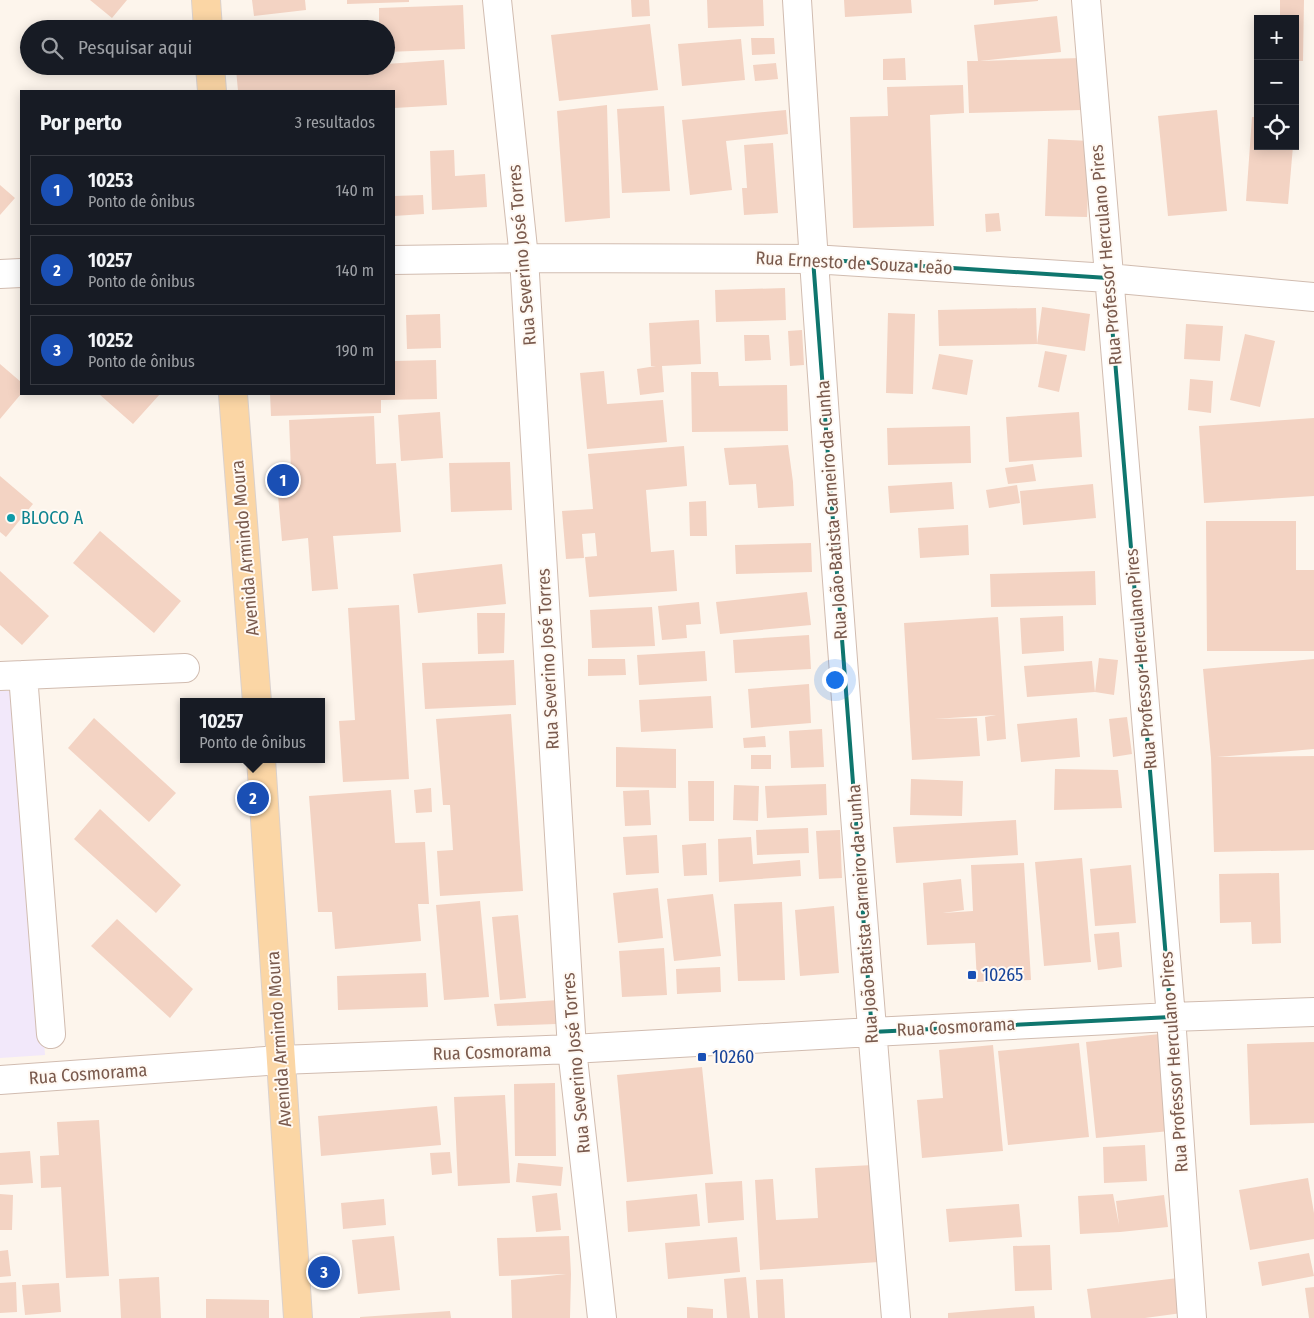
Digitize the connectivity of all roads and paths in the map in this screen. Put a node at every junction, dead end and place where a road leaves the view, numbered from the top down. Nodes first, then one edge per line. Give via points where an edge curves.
1 (206, 0) edge
2 (497, 0) edge
3 (798, 0) edge
4 (1086, 0) edge
5 (207, 20) edge
6 (211, 75) edge
7 (212, 90) edge
8 (524, 258) junction
9 (813, 259) junction
10 (395, 260) edge
11 (20, 273) edge
12 (0, 274) edge
13 (1108, 278) junction
14 (1314, 297) edge
15 (232, 395) edge
16 (184, 668) dead end
17 (12, 676) edge
18 (257, 698) edge
19 (261, 763) edge
20 (1314, 1012) edge
21 (1171, 1017) junction
22 (872, 1032) junction
23 (51, 1034) dead end
24 (572, 1050) junction
25 (280, 1060) junction
26 (0, 1080) edge
27 (298, 1318) edge
28 (602, 1318) edge
29 (896, 1318) edge
30 (1192, 1318) edge

1 - 5 main road
2 - 8 street, Rua Severino José Torres
3 - 9 street, Rua João Batista Carneiro da Cunha
4 - 13 street, Rua Professor Herculano Pires
6 - 7 main road
8 - 9 street, Rua Ernesto de Souza Leão
8 - 10 street, Rua Ernesto de Souza Leão
8 - 24 street, Rua Severino José Torres
9 - 13 street, Rua Ernesto de Souza Leão
9 - 22 street, Rua João Batista Carneiro da Cunha
11 - 12 street
13 - 14 street, Rua Ernesto de Souza Leão
13 - 21 street, Rua Professor Herculano Pires
15 - 18 main road, Avenida Armindo Moura
16 - 17 street
17 - 23 street
19 - 25 main road, Avenida Armindo Moura
20 - 21 street, Rua Cosmorama
21 - 22 street, Rua Cosmorama
21 - 30 street, Rua Professor Herculano Pires
22 - 24 street, Rua Cosmorama
22 - 29 street, Rua João Batista Carneiro da Cunha
24 - 25 street, Rua Cosmorama
24 - 28 street, Rua Severino José Torres
25 - 26 street, Rua Cosmorama
25 - 27 main road, Avenida Armindo Moura

